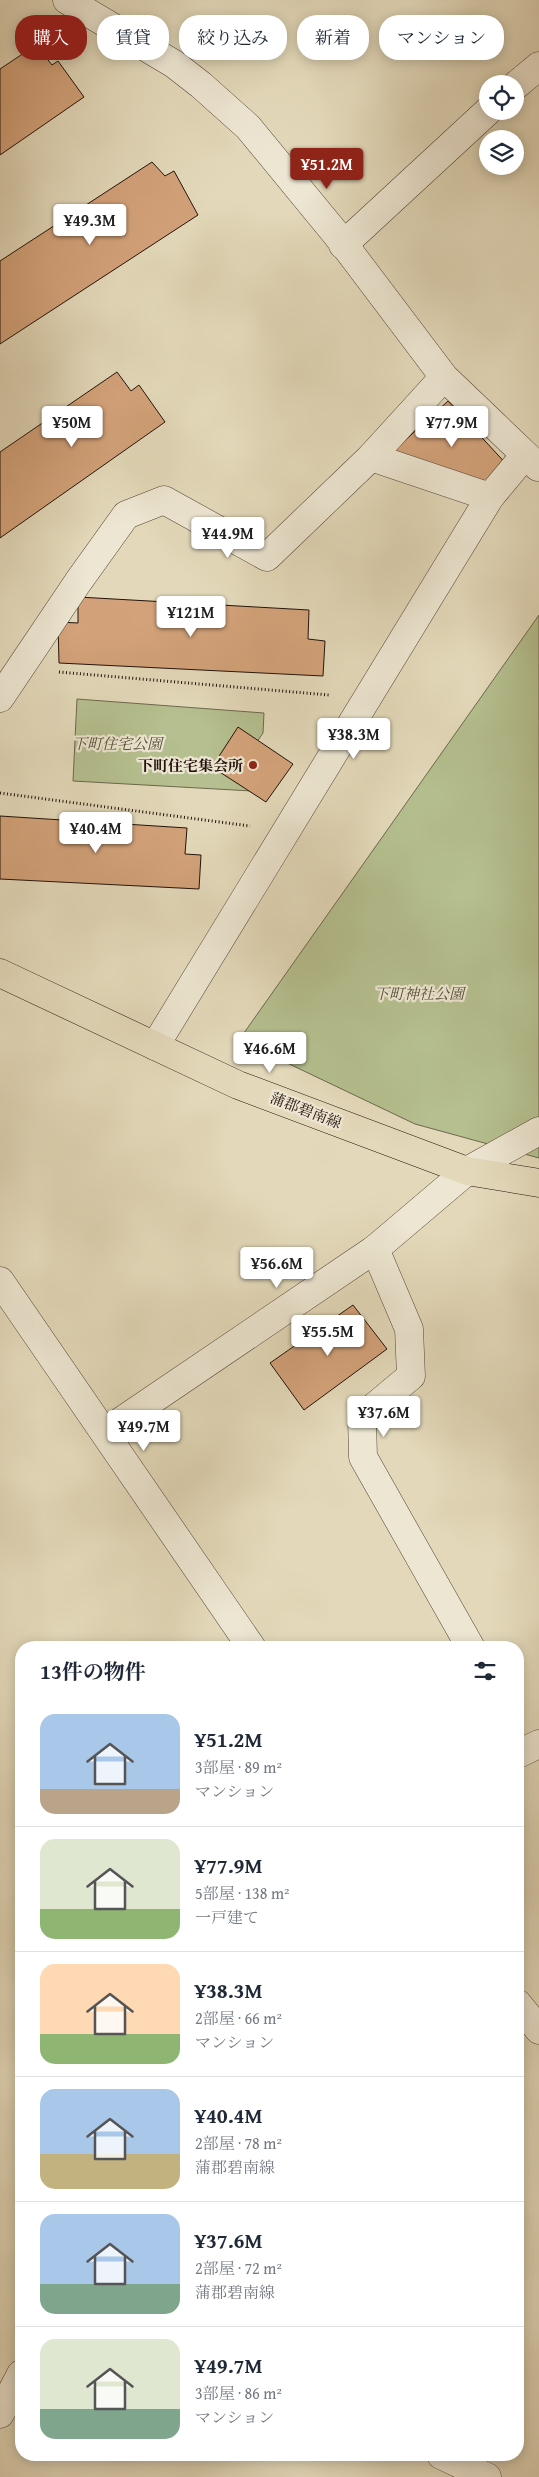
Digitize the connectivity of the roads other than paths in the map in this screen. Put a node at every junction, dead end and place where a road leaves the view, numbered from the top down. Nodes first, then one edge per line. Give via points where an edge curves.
1 (67, 0) edge
2 (95, 7) edge
3 (539, 66) edge
4 (524, 78) edge
5 (479, 119) edge
6 (343, 245) junction
7 (444, 378) junction
8 (371, 456) junction
9 (532, 461) edge
10 (490, 496) junction
11 (0, 698) edge
12 (0, 973) edge
13 (155, 1046) junction
14 (539, 1130) edge
15 (467, 1171) junction
16 (539, 1183) edge
17 (375, 1248) junction
18 (0, 1281) edge
19 (105, 1432) junction
20 (247, 1641) edge
21 (467, 1641) edge
22 (524, 2011) edge
23 (539, 2030) edge
24 (15, 2385) edge
25 (0, 2414) edge
26 (454, 2461) edge
27 (488, 2477) edge

1 - 2 street
2 - 6 street via 201,84 248,127
3 - 4 street
5 - 6 street
6 - 7 street
7 - 8 street
7 - 9 street
8 - 10 street
8 - 11 street via 267,557 164,500 126,515
9 - 10 street
10 - 13 street
12 - 13 main road, 蒲郡碧南線
13 - 15 main road, 蒲郡碧南線 via 238,1084
14 - 15 street
15 - 16 main road, 蒲郡碧南線
15 - 17 street
17 - 19 street
17 - 21 street via 409,1329 411,1376 362,1417 363,1457
18 - 19 street
19 - 20 street
22 - 23 street
24 - 25 street
26 - 27 street

